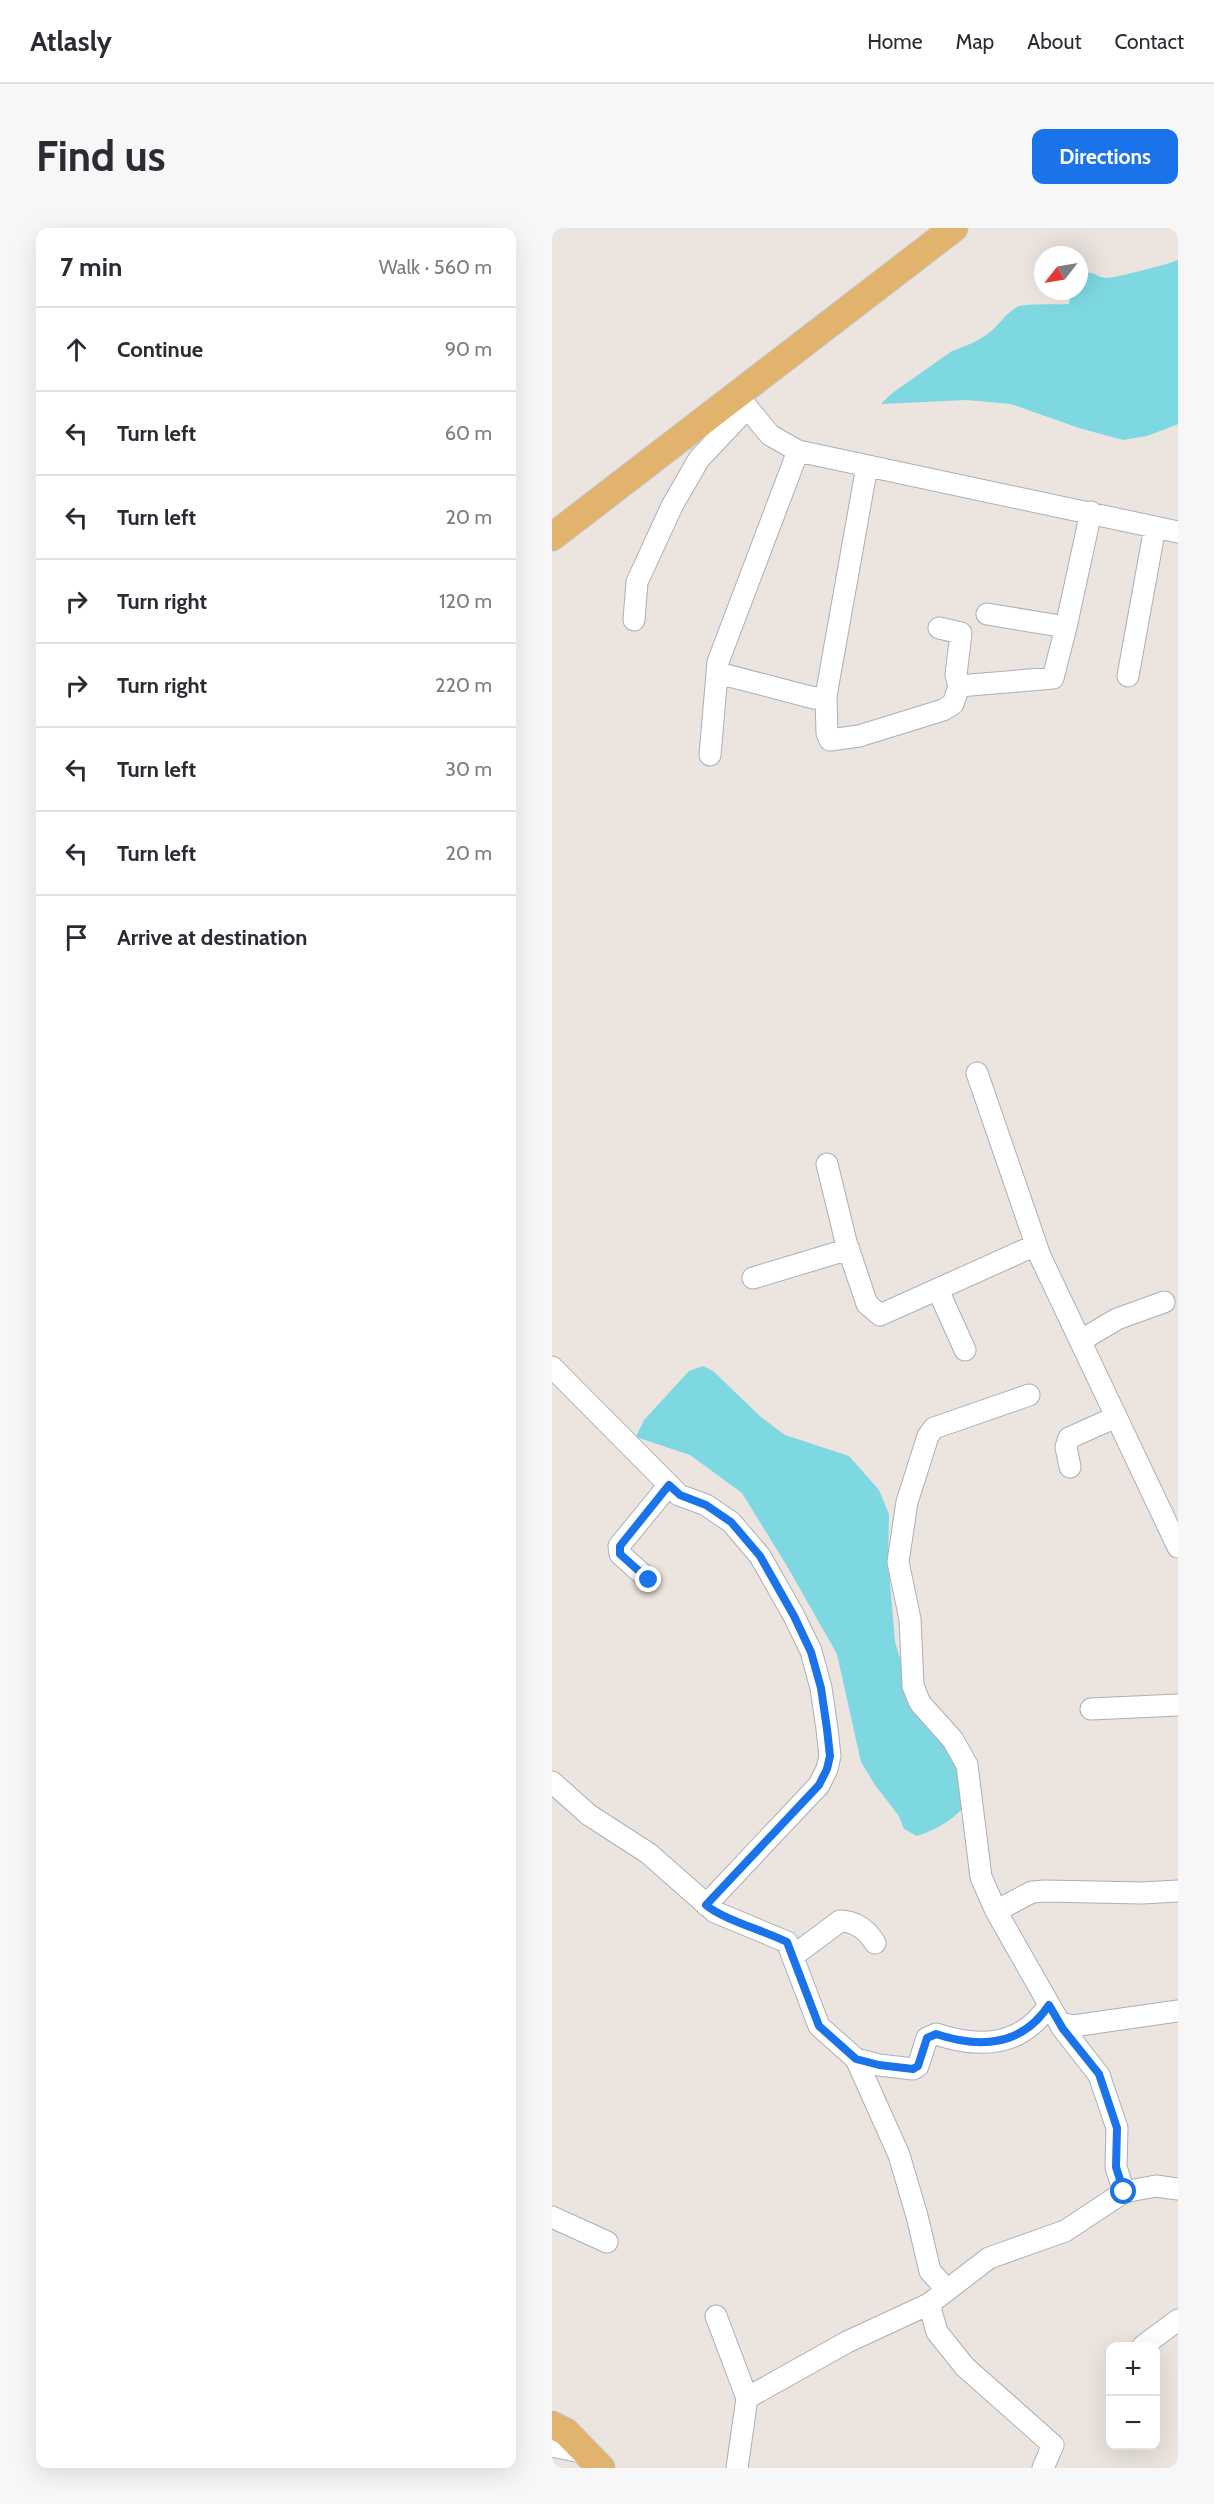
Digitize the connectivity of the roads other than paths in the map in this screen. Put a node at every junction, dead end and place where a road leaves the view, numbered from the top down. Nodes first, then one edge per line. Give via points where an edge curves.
1 (954, 228) edge
2 (742, 402) junction
3 (798, 451) junction
4 (867, 466) junction
5 (1091, 512) junction
6 (1155, 527) junction
7 (1178, 532) edge
8 (552, 537) edge
9 (987, 614) dead end
10 (634, 620) dead end
11 (1066, 627) junction
12 (939, 628) dead end
13 (718, 673) junction
14 (1128, 676) dead end
15 (958, 686) junction
16 (826, 696) junction
17 (710, 755) dead end
18 (977, 1073) dead end
19 (827, 1164) dead end
20 (1036, 1245) junction
21 (849, 1249) junction
22 (753, 1278) dead end
23 (938, 1290) junction
24 (1164, 1302) dead end
25 (1080, 1341) junction
26 (965, 1350) dead end
27 (552, 1367) edge
28 (1029, 1395) dead end
29 (1116, 1417) junction
30 (1070, 1467) dead end
31 (669, 1485) junction
32 (1178, 1547) edge
33 (649, 1580) dead end
34 (1178, 1705) edge
35 (1091, 1709) dead end
36 (552, 1782) edge
37 (1178, 1891) edge
38 (706, 1905) junction
39 (996, 1911) junction
40 (875, 1942) dead end
41 (794, 1956) junction
42 (1049, 2005) junction
43 (1178, 2012) edge
44 (1060, 2023) junction
45 (856, 2059) junction
46 (1178, 2189) edge
47 (1124, 2192) junction
48 (552, 2217) edge
49 (607, 2242) dead end
50 (946, 2289) junction
51 (929, 2304) junction
52 (716, 2316) dead end
53 (1178, 2320) edge
54 (1148, 2342) edge
55 (747, 2398) junction
56 (552, 2425) edge
57 (552, 2446) edge
58 (593, 2460) edge
59 (738, 2468) edge
60 (1043, 2468) edge

1 - 2 main road
2 - 3 street via 770,435
2 - 8 main road
2 - 10 street via 699,459 672,506 637,582
3 - 4 street
3 - 13 street via 718,662
4 - 5 street
4 - 16 street
5 - 6 street
5 - 11 street
6 - 7 street
6 - 14 street
9 - 11 street
11 - 15 street via 1053,678
12 - 15 street via 961,633
13 - 16 street via 814,698
13 - 17 street
15 - 16 street via 953,704 943,710 859,736 830,740
18 - 20 street
19 - 21 street
20 - 23 street
20 - 25 street
21 - 22 street
21 - 23 street via 867,1304 880,1315
23 - 26 street
24 - 25 street via 1117,1319
25 - 29 street
27 - 31 street
28 - 39 street via 934,1428 928,1436 908,1502 898,1562 910,1618 916,1696 968,1765 981,1877
29 - 30 street via 1069,1438 1066,1448
29 - 32 street
31 - 33 street via 620,1546 620,1554
31 - 38 street via 731,1522 760,1556 811,1652 821,1688 830,1756 819,1785
34 - 35 street
36 - 38 street via 590,1815 648,1853
37 - 39 street via 1032,1892
38 - 41 street via 787,1942
39 - 42 street
40 - 41 street via 869,1932 849,1921 840,1921
41 - 45 street via 819,2026
42 - 44 street
42 - 45 street via 1029,2028 1009,2039 982,2041 936,2034 927,2038 918,2066 913,2069
43 - 44 street via 1073,2026
44 - 47 street via 1099,2074 1117,2128 1116,2167
45 - 50 street via 899,2155 930,2271
46 - 47 street via 1156,2186
47 - 50 street via 1065,2231 989,2258
48 - 49 street
50 - 51 street
51 - 55 street via 847,2342
51 - 60 street via 937,2332 965,2367 1053,2445
52 - 55 street
53 - 54 street
55 - 59 street
56 - 58 main road via 566,2432
57 - 58 street

